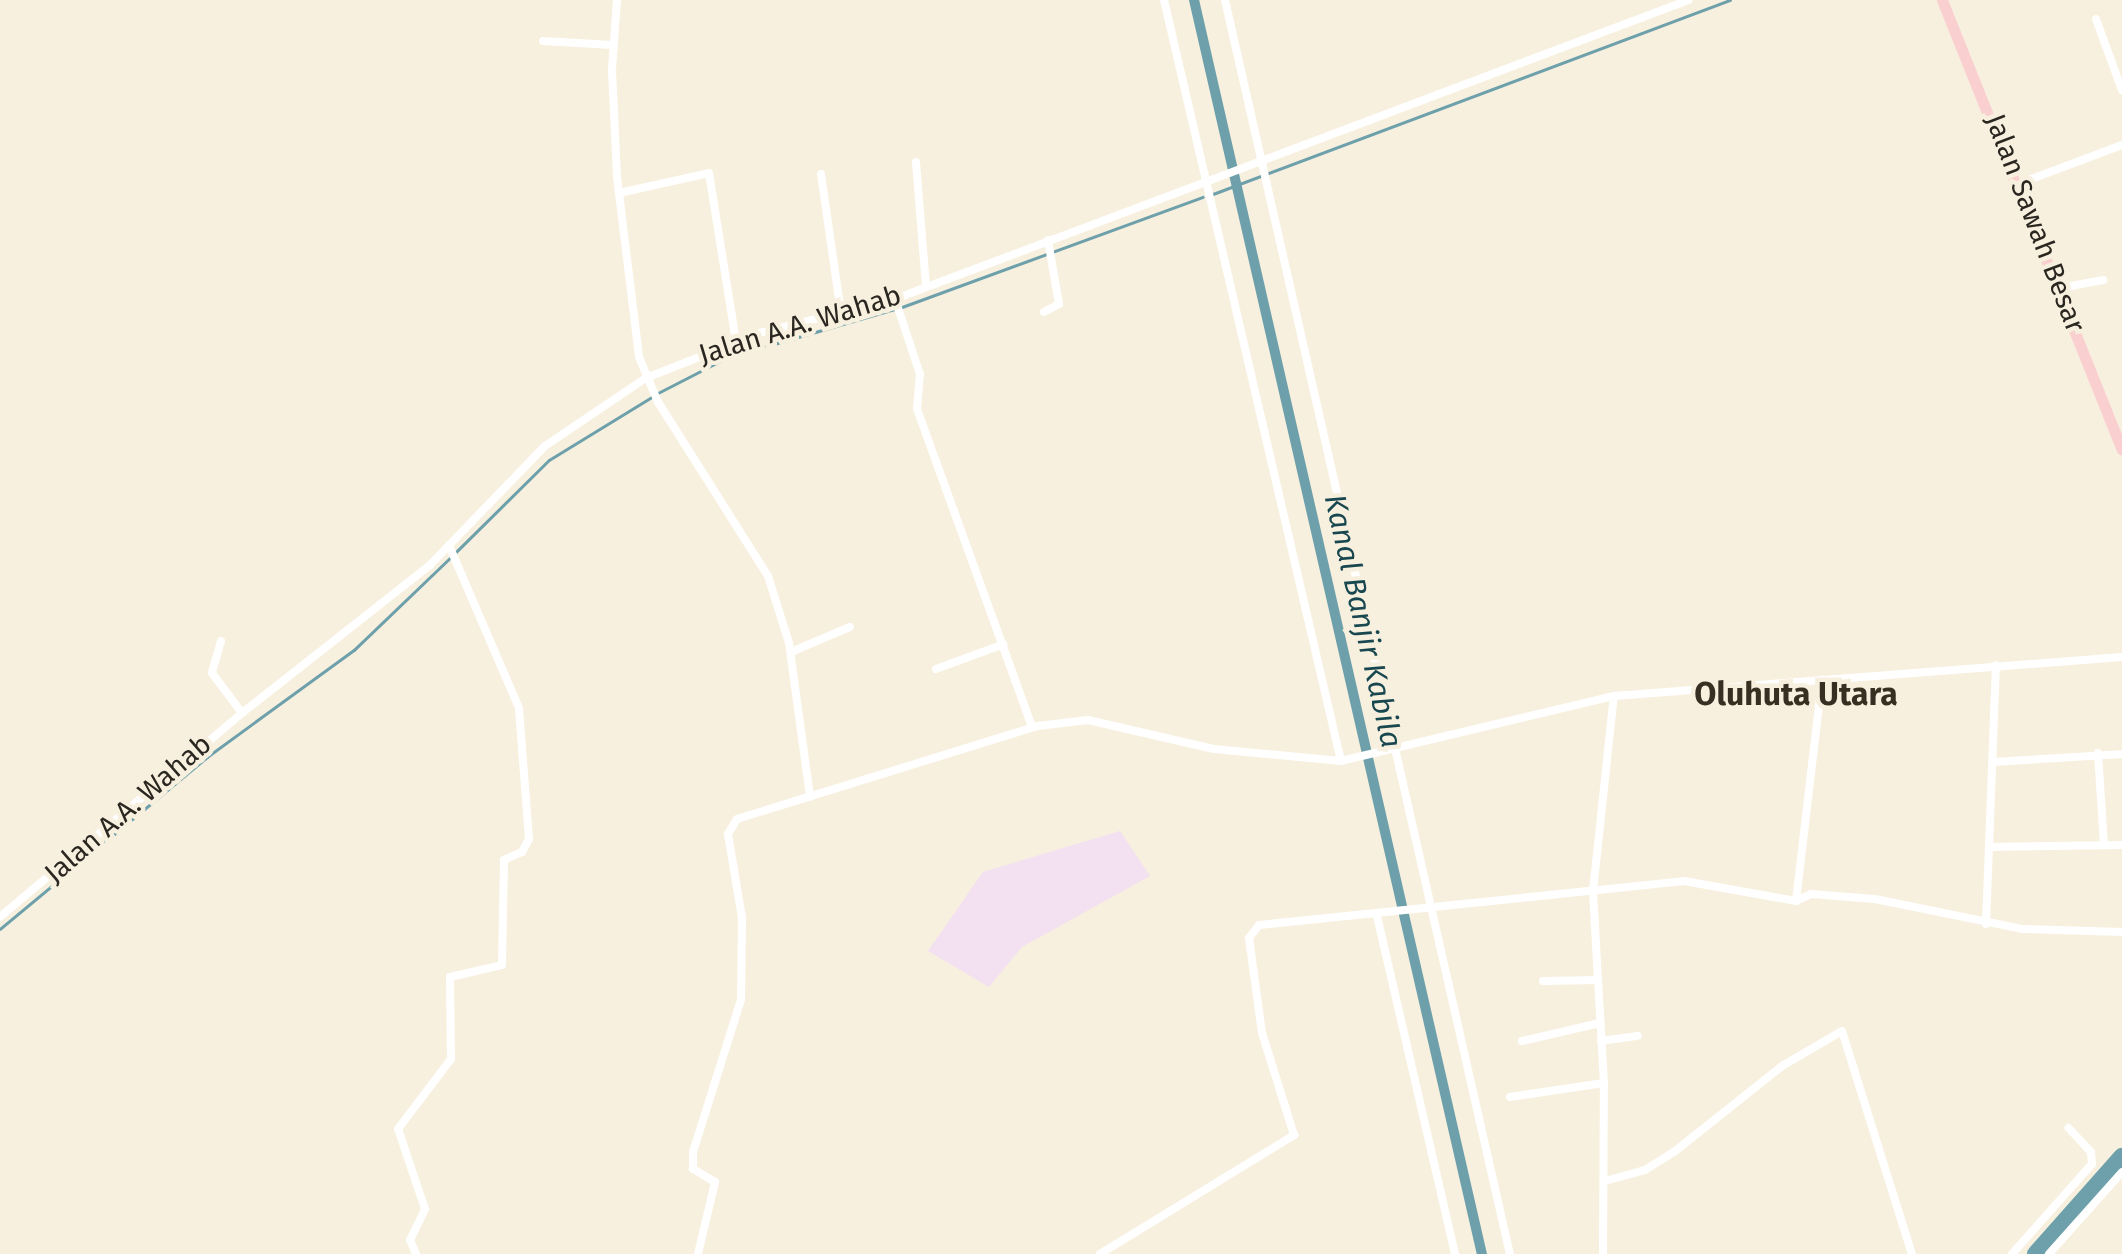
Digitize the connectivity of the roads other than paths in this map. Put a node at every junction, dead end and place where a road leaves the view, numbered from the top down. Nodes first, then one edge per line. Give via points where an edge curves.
1 (617, 0) edge
2 (1164, 0) edge
3 (1225, 0) edge
4 (1689, 0) edge
5 (1942, 0) edge
6 (2096, 19) dead end
7 (543, 41) dead end
8 (612, 45) junction
9 (2122, 90) edge
10 (2122, 146) edge
11 (1262, 160) junction
12 (916, 162) dead end
13 (821, 174) dead end
14 (1207, 180) junction
15 (2018, 184) junction
16 (619, 193) junction
17 (1048, 244) junction
18 (2103, 280) dead end
19 (926, 286) junction
20 (2060, 288) junction
21 (896, 304) junction
22 (841, 312) junction
23 (1044, 312) dead end
24 (736, 342) junction
25 (648, 382) junction
26 (2116, 413) edge
27 (2122, 449) edge
28 (452, 553) junction
29 (850, 627) dead end
30 (221, 640) dead end
31 (1004, 644) junction
32 (790, 652) junction
33 (2122, 657) edge
34 (1996, 665) junction
35 (936, 669) dead end
36 (1822, 680) junction
37 (1614, 696) junction
38 (242, 713) junction
39 (1032, 727) junction
40 (1395, 750) junction
41 (2098, 753) junction
42 (2122, 754) edge
43 (1345, 760) junction
44 (1993, 762) junction
45 (810, 796) junction
46 (2104, 845) junction
47 (2122, 845) edge
48 (1990, 847) junction
49 (1593, 890) junction
50 (1796, 901) junction
51 (1432, 910) junction
52 (1377, 916) junction
53 (0, 917) edge
54 (1986, 924) junction
55 (2122, 932) edge
56 (1598, 980) junction
57 (1543, 981) dead end
58 (1600, 1023) junction
59 (1638, 1036) dead end
60 (1522, 1041) dead end
61 (1601, 1042) junction
62 (1604, 1083) junction
63 (1510, 1097) dead end
64 (2070, 1128) dead end
65 (2120, 1179) edge
66 (1605, 1181) junction
67 (416, 1254) edge
68 (698, 1254) edge
69 (1100, 1254) edge
70 (1455, 1254) edge
71 (1510, 1254) edge
72 (1603, 1254) edge
73 (1912, 1254) edge
74 (2012, 1254) edge
75 (2049, 1254) edge

1 - 8 street
2 - 14 street
3 - 11 street
4 - 11 street, Jalan A.A. Wahab
5 - 15 main road, Jalan Sawah Besar
6 - 9 street
7 - 8 street
8 - 16 street
10 - 15 street
11 - 14 street, Jalan A.A. Wahab
11 - 40 street
12 - 19 street
13 - 22 street
14 - 17 street, Jalan A.A. Wahab
14 - 43 street
15 - 20 main road, Jalan Sawah Besar
16 - 24 street via 709,172
16 - 25 street
17 - 19 street, Jalan A.A. Wahab
17 - 23 street via 1058,304
18 - 20 street
19 - 21 street, Jalan A.A. Wahab
20 - 26 main road, Jalan Sawah Besar
21 - 22 street, Jalan A.A. Wahab
21 - 31 street via 920,374 918,409
22 - 24 street, Jalan A.A. Wahab
24 - 25 street, Jalan A.A. Wahab
25 - 28 street, Jalan A.A. Wahab via 545,446
25 - 32 street via 762,564
26 - 27 main road, Jalan Sawah Besar
28 - 38 street, Jalan A.A. Wahab
28 - 67 street via 519,708 529,839 522,852 504,860 502,965 450,977 451,1058 398,1129 425,1210 410,1240
29 - 32 street
30 - 38 street via 213,677
31 - 35 street
31 - 39 street
32 - 45 street
33 - 34 street
34 - 36 street
34 - 44 street
36 - 37 street
36 - 50 street
37 - 40 street
37 - 49 street
38 - 53 street, Jalan A.A. Wahab
39 - 43 street via 1088,720 1214,748
39 - 45 street
40 - 43 street
40 - 51 street
41 - 42 street
41 - 44 street
41 - 46 street
44 - 48 street
45 - 68 street via 737,819 728,834 742,918 740,1000 694,1152 693,1169 714,1182
46 - 47 street
46 - 48 street
48 - 54 street
49 - 50 street via 1699,882
49 - 51 street
49 - 56 street
50 - 54 street via 1812,894 1875,899
51 - 52 street
51 - 71 street
52 - 69 street via 1253,930 1262,1034 1294,1135
52 - 70 street
54 - 55 street
56 - 57 street
56 - 58 street
58 - 60 street
58 - 61 street
59 - 61 street
61 - 62 street
62 - 63 street
62 - 66 street
64 - 74 street via 2091,1152 2092,1164
65 - 75 street
66 - 72 street
66 - 73 street via 1645,1170 1674,1152 1782,1066 1842,1031

